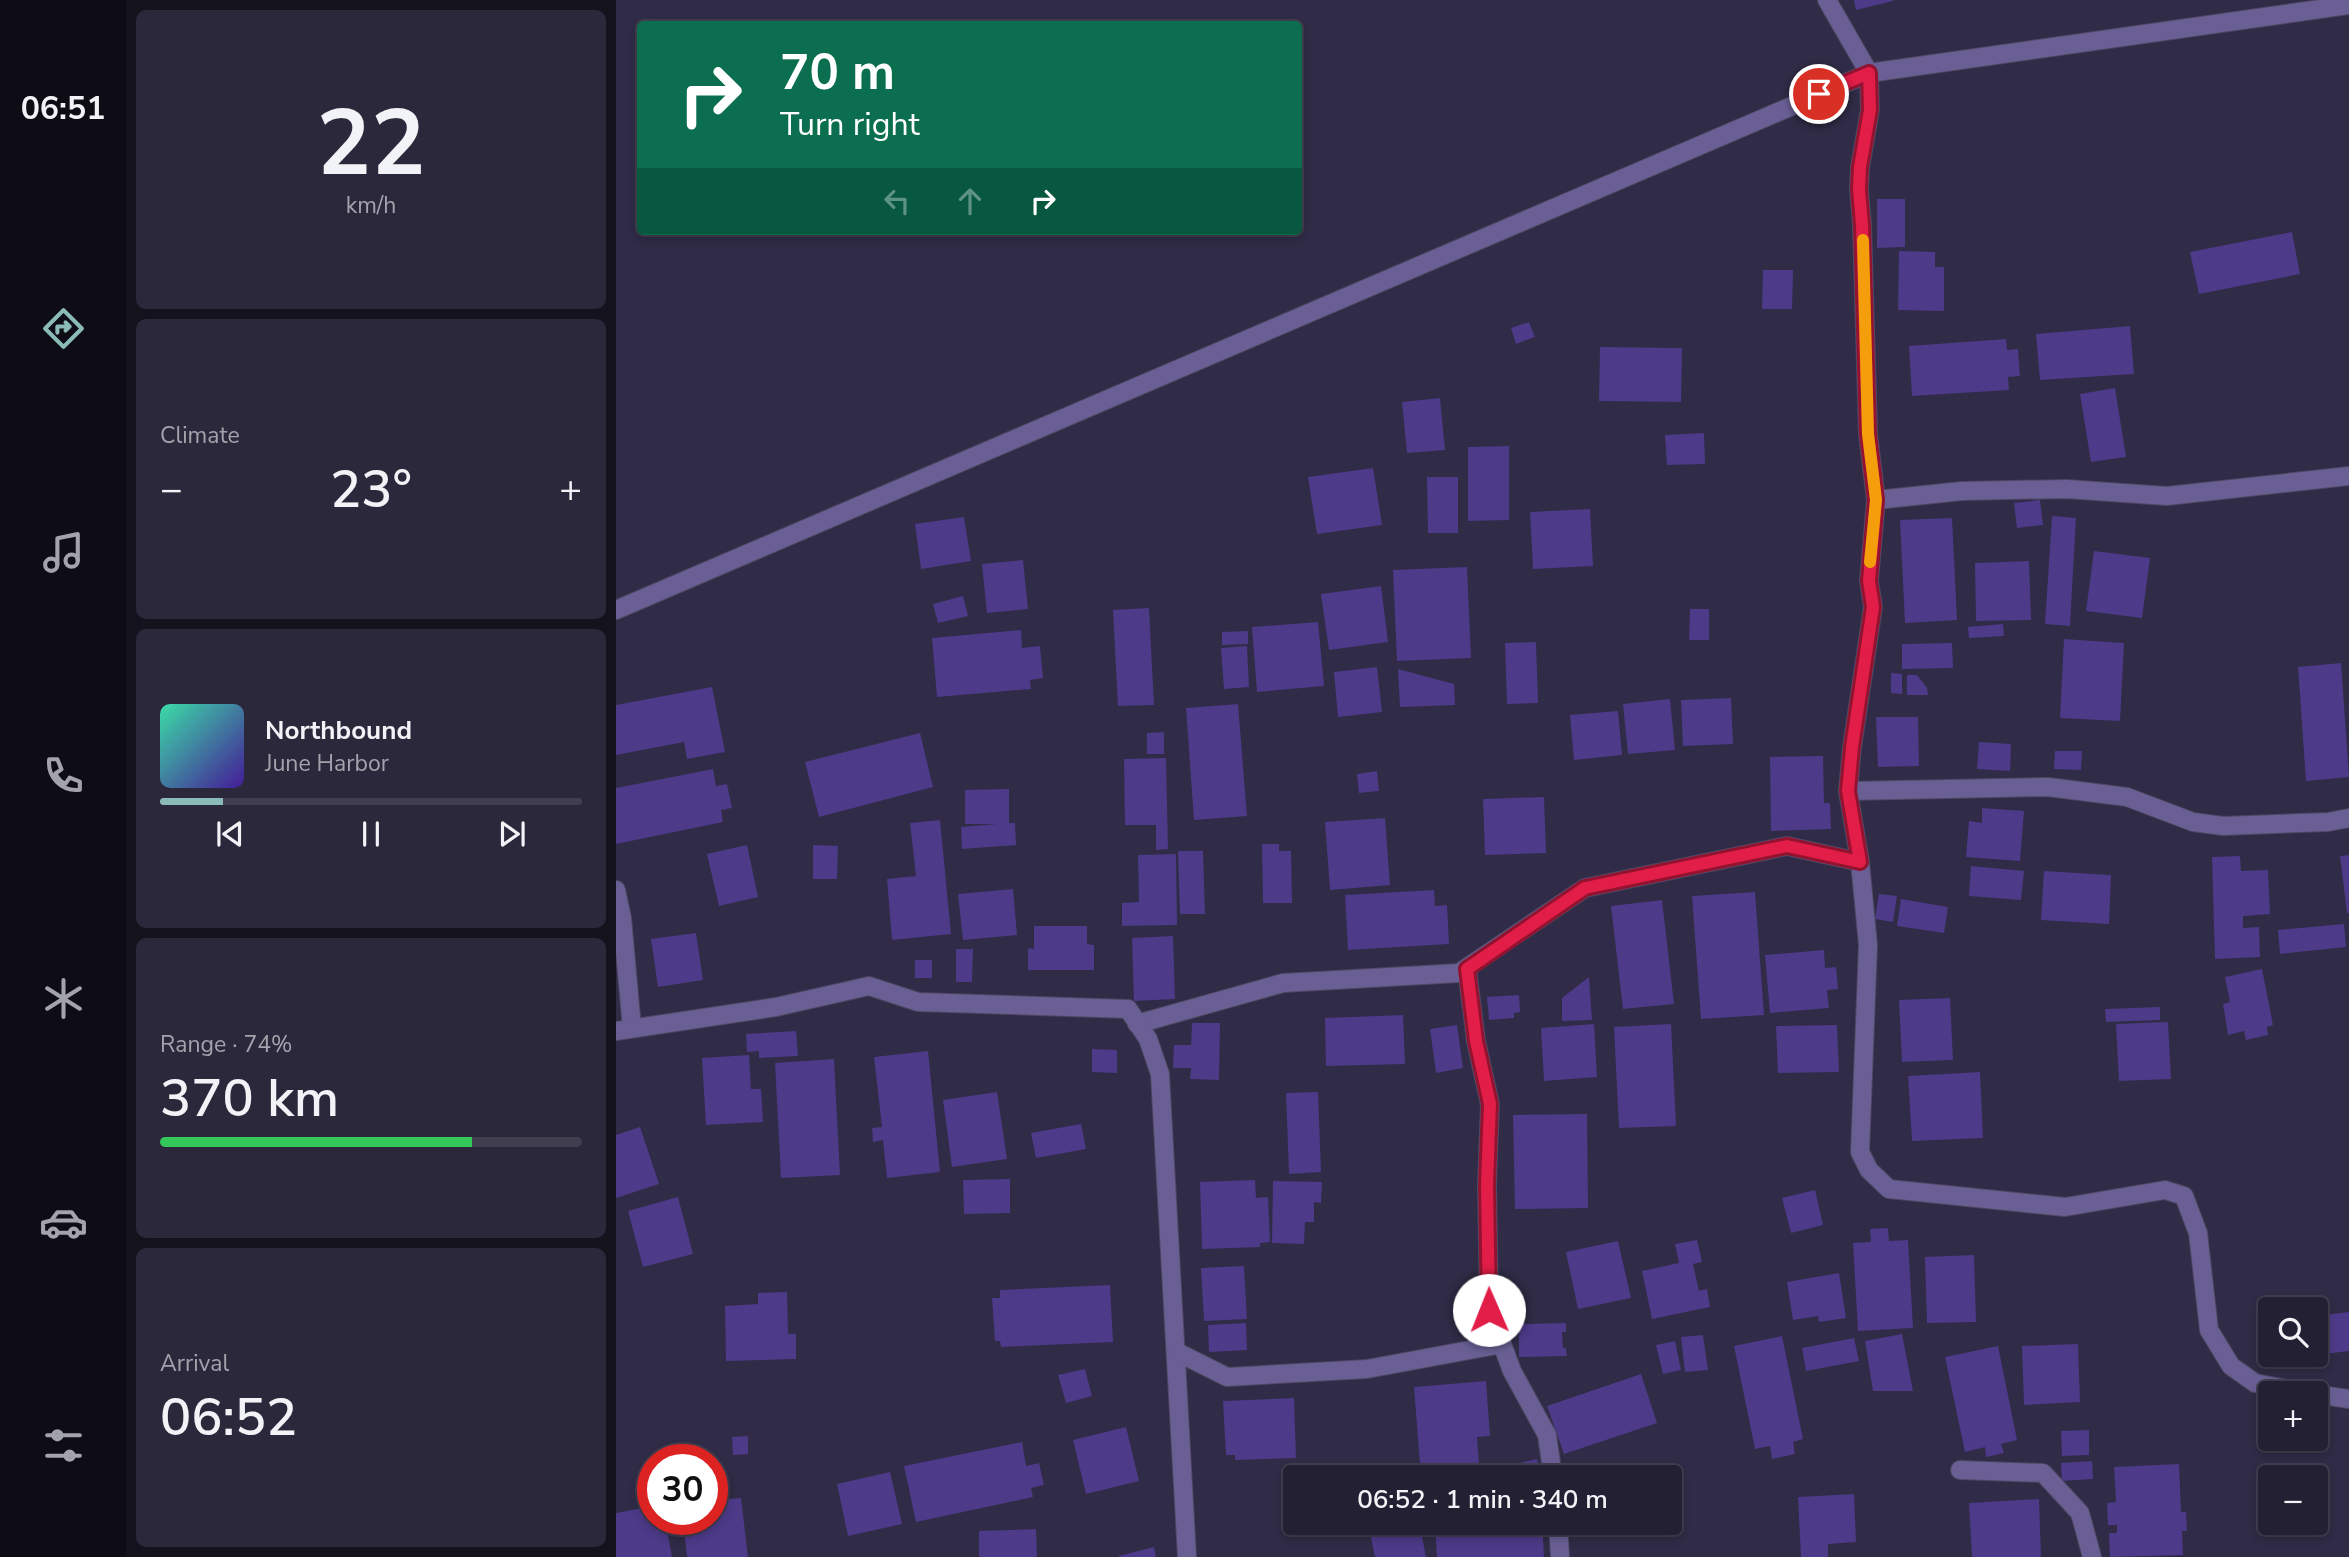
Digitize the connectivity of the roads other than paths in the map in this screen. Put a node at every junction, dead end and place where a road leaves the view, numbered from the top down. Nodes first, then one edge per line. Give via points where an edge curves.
1 (1827, 0) edge
2 (2349, 5) edge
3 (1869, 73) junction
4 (2349, 476) edge
5 (1876, 500) junction
6 (616, 610) edge
7 (1848, 791) junction
8 (2349, 818) edge
9 (1860, 862) junction
10 (616, 890) edge
11 (1467, 969) junction
12 (1138, 1024) junction
13 (624, 1030) edge
14 (1502, 1344) junction
15 (1177, 1352) junction
16 (2258, 1384) edge
17 (2328, 1396) edge
18 (2349, 1399) edge
19 (1551, 1465) edge
20 (1960, 1470) dead end
21 (1559, 1535) edge
22 (1187, 1557) edge
23 (1560, 1557) edge
24 (2092, 1557) edge

1 - 3 street
2 - 3 street
3 - 5 street via 1870,110 1859,190 1868,434
3 - 6 street
4 - 5 street via 2167,496 2066,489 1962,491
5 - 7 street via 1869,581 1873,607
7 - 8 street via 2048,787 2127,797 2193,822 2223,826
7 - 9 street
9 - 11 street via 1787,846 1585,888
9 - 16 street via 1868,945 1860,1152 1869,1170 1889,1189 2065,1207 2165,1189 2184,1196 2198,1233 2209,1330 2231,1366
10 - 13 street via 622,918
11 - 12 street via 1283,983
11 - 14 street via 1490,1104 1489,1310
12 - 13 street via 1128,1009 918,1002 869,986 776,1007
12 - 15 street via 1160,1074
14 - 15 street via 1367,1369 1227,1377
14 - 19 street via 1547,1435
15 - 22 street
17 - 18 street
20 - 24 street via 2043,1473 2080,1513
21 - 23 street

